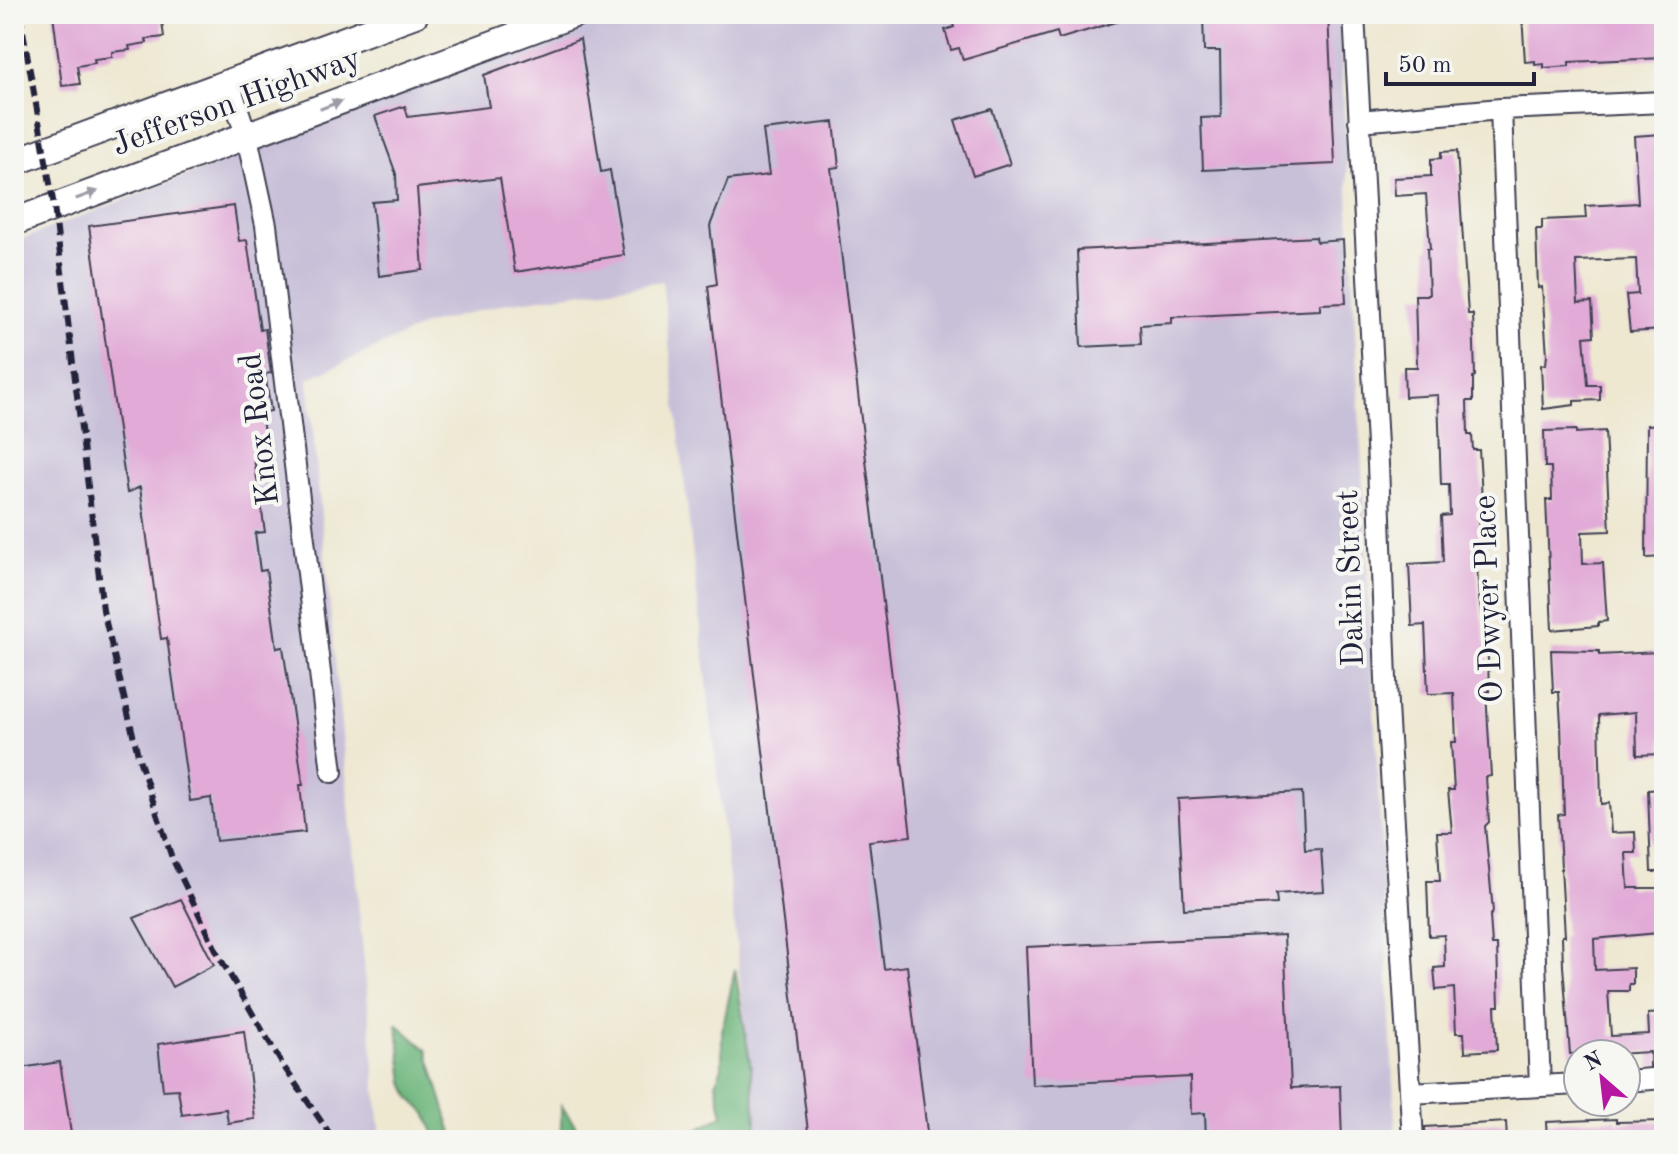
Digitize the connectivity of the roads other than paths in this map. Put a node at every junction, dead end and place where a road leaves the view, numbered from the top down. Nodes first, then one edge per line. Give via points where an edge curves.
1 (415, 14) edge
2 (574, 14) edge
3 (1354, 14) edge
4 (229, 83) junction
5 (1664, 102) edge
6 (1501, 109) junction
7 (1359, 121) junction
8 (247, 137) junction
9 (14, 162) edge
10 (14, 222) edge
11 (332, 772) dead end
12 (1664, 1078) edge
13 (1642, 1080) edge
14 (1562, 1085) edge
15 (1540, 1086) junction
16 (1410, 1093) junction
17 (1413, 1140) edge

1 - 4 main road, Jefferson Highway
8 -> 2 main road, Jefferson Highway
3 - 7 street, Dakin Street
4 - 8 street, Knox Road
4 - 9 main road, Jefferson Highway
5 - 6 street
6 - 7 street
6 - 15 street, O Dwyer Place
7 - 16 street, Dakin Street
10 -> 8 main road, Jefferson Highway
8 - 11 street, Knox Road via 266,225
12 - 13 street
14 - 15 street
15 - 16 street
16 - 17 street, Dakin Street

